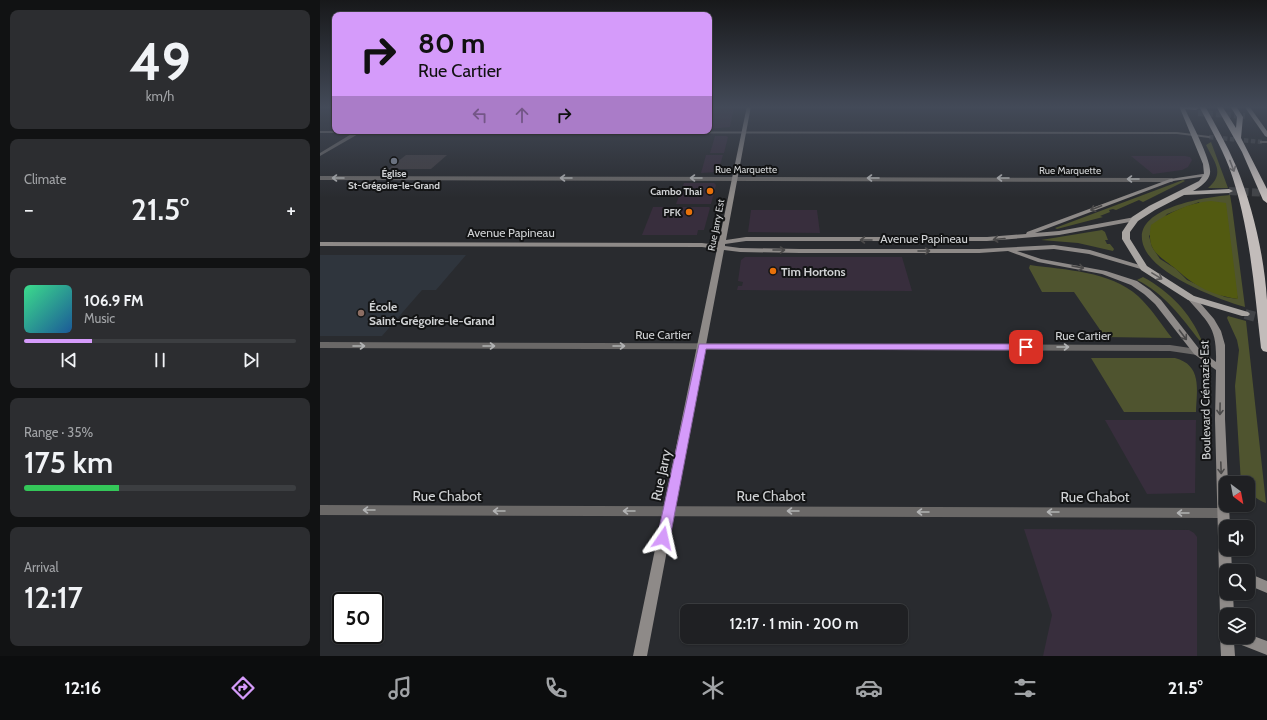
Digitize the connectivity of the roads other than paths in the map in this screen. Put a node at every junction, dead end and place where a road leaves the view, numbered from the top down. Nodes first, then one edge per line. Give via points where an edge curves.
1 (350, 137) edge
2 (743, 137) edge
3 (1194, 137) edge
4 (1206, 137) edge
5 (1209, 137) tunnel mouth
6 (1217, 137) edge
7 (1238, 137) edge
8 (320, 155) edge
9 (1207, 174) junction
10 (320, 178) edge
11 (735, 178) junction
12 (1172, 180) junction
13 (1229, 191) tunnel mouth
14 (1183, 193) junction
15 (1267, 200) edge
16 (1135, 219) junction
17 (1023, 236) junction
18 (320, 244) edge
19 (722, 245) junction
20 (1007, 250) junction
21 (1144, 268) junction
22 (1191, 298) junction
23 (1246, 314) tunnel mouth
24 (320, 345) edge
25 (702, 346) junction
26 (1267, 348) edge
27 (1197, 352) junction
28 (1220, 368) junction
29 (320, 510) edge
30 (668, 511) junction
31 (1222, 513) junction
32 (1226, 564) edge
33 (1255, 582) edge
34 (1267, 586) edge
35 (1255, 643) edge
36 (1227, 644) edge
37 (1267, 648) edge
38 (640, 656) edge
39 (1228, 656) edge

1 - 8 street
2 - 11 main road, Rue Jarry Est
3 - 9 main road via 1206,164
4 - 5 street
6 -> 26 highway via 1240,189 1256,265
7 - 15 highway via 1258,175
9 - 12 main road
9 - 14 main road, Boulevard Crémazie Est via 1199,184
11 -> 10 street, Rue Marquette
12 -> 11 street, Rue Marquette
11 - 19 main road, Rue Jarry Est
12 -> 17 main road
13 - 14 main road
14 - 16 main road, Boulevard Crémazie Est
16 - 17 main road, Avenue Papineau via 1076,231
16 - 21 main road, Boulevard Crémazie Est via 1126,232 1126,240
17 -> 19 main road, Avenue Papineau via 975,240 746,239
18 - 19 main road, Avenue Papineau
19 -> 20 main road, Avenue Papineau via 755,250
19 - 25 main road, Rue Jarry Est
20 - 21 main road, Avenue Papineau via 1043,247 1077,249
20 -> 27 main road via 1040,261 1104,272 1134,283 1158,302
21 -> 22 main road, Boulevard Crémazie Est
22 - 23 main road
22 - 28 main road, Boulevard Crémazie Est via 1218,330 1221,345
24 -> 25 street, Rue Cartier
25 -> 27 street, Rue Cartier via 1170,348
25 - 30 main road, Rue Jarry
27 - 28 main road
28 -> 31 main road, Boulevard Crémazie Est
30 -> 29 street, Rue Chabot
31 -> 30 street, Rue Chabot
30 - 38 main road, Rue Jarry
31 - 32 main road, Boulevard Crémazie Est
33 - 34 main road
35 - 37 main road
36 - 39 main road

